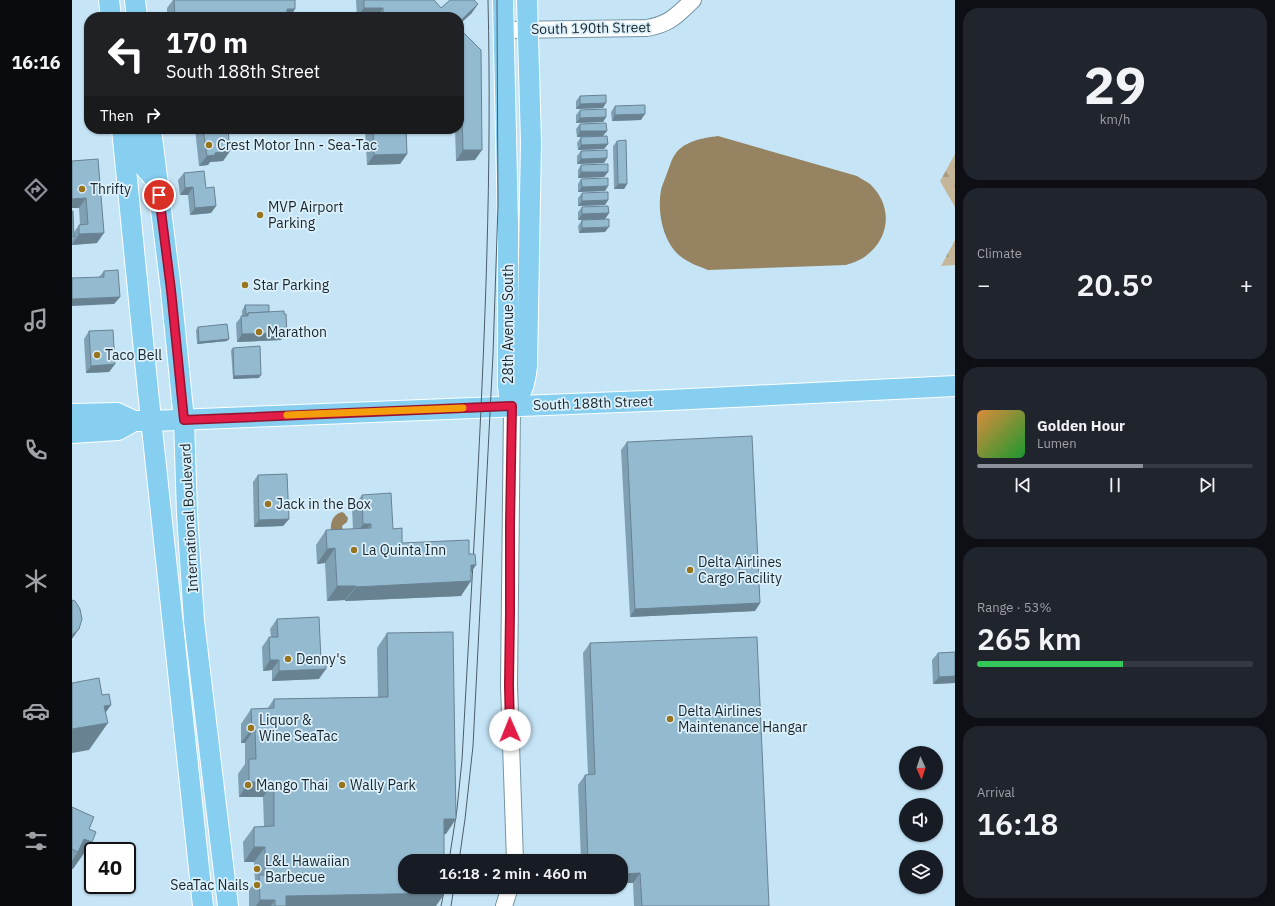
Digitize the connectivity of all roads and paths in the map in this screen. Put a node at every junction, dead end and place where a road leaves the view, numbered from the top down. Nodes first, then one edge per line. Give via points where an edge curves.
1 (110, 0) edge
2 (135, 0) edge
3 (503, 0) edge
4 (527, 0) edge
5 (693, 0) edge
6 (111, 12) edge
7 (136, 12) edge
8 (504, 30) junction
9 (528, 30) junction
10 (122, 134) edge
11 (138, 134) edge
12 (152, 134) edge
13 (158, 183) junction
14 (955, 386) edge
15 (512, 406) junction
16 (72, 414) edge
17 (184, 420) junction
18 (143, 421) junction
19 (72, 433) edge
20 (515, 854) edge
21 (508, 894) edge
22 (203, 906) edge
23 (228, 906) edge
24 (504, 906) edge

1 - 6 main road
2 - 7 main road
3 - 8 main road, 28th Avenue South
4 - 9 main road, 28th Avenue South
5 - 9 street, South 190th Street via 671,20 659,26
8 - 9 street, South 190th Street
8 - 15 main road, 28th Avenue South via 508,386
9 - 15 main road, 28th Avenue South via 531,178 527,366 523,389
10 - 18 main road, International Boulevard
11 - 13 main road via 141,164
12 - 13 main road, International Boulevard
13 - 17 main road, International Boulevard
14 - 15 main road, South 188th Street
15 - 17 main road, South 188th Street
15 - 20 street via 509,685
16 - 18 main road, South 188th Street via 117,413
17 - 18 main road, South 188th Street
17 - 23 main road, International Boulevard via 194,621
18 - 19 main road, South 188th Street via 118,430
18 - 22 main road, International Boulevard
21 - 24 street

